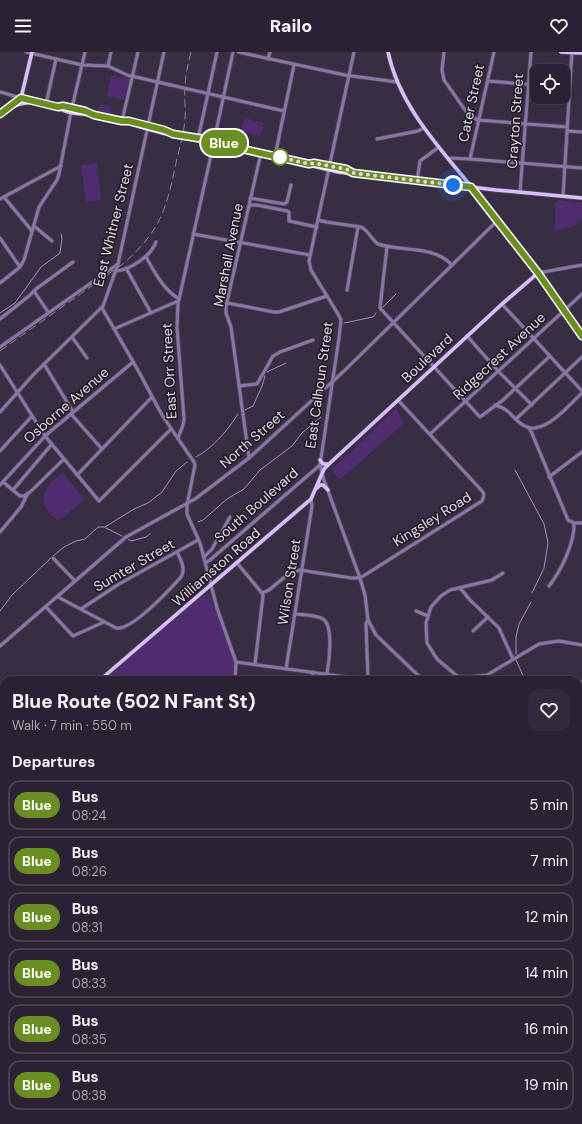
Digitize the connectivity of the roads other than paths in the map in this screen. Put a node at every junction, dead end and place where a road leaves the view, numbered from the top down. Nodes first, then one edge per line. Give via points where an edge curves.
1 (26, 52) edge
2 (85, 52) edge
3 (111, 52) edge
4 (138, 52) edge
5 (164, 52) edge
6 (217, 52) edge
7 (232, 52) edge
8 (238, 52) edge
9 (270, 52) edge
10 (354, 52) edge
11 (388, 52) edge
12 (444, 52) edge
13 (494, 52) edge
14 (531, 52) edge
15 (561, 52) edge
16 (572, 52) edge
17 (32, 53) edge
18 (582, 53) edge
19 (56, 59) junction
20 (268, 59) junction
21 (82, 65) junction
22 (294, 65) junction
23 (108, 66) junction
24 (132, 76) junction
25 (349, 76) junction
26 (488, 81) junction
27 (157, 82) junction
28 (397, 82) junction
29 (528, 84) junction
30 (570, 87) edge
31 (0, 92) edge
32 (208, 94) junction
33 (223, 97) junction
34 (21, 98) junction
35 (38, 102) junction
36 (46, 104) junction
37 (569, 104) edge
38 (6, 109) junction
39 (72, 110) junction
40 (284, 111) junction
41 (0, 114) edge
42 (479, 120) junction
43 (122, 121) junction
44 (526, 123) junction
45 (567, 127) junction
46 (147, 128) junction
47 (424, 128) junction
48 (567, 131) junction
49 (582, 132) edge
50 (198, 139) junction
51 (377, 139) dead end
52 (214, 142) junction
53 (439, 147) junction
54 (261, 153) junction
55 (275, 156) junction
56 (448, 158) junction
57 (470, 159) junction
58 (522, 164) junction
59 (61, 166) junction
60 (565, 166) junction
61 (329, 168) junction
62 (582, 168) edge
63 (417, 180) junction
64 (291, 185) dead end
65 (471, 187) junction
66 (520, 192) junction
67 (4, 196) junction
68 (563, 196) junction
69 (0, 198) edge
70 (250, 198) junction
71 (582, 198) edge
72 (248, 205) junction
73 (318, 220) junction
74 (497, 221) junction
75 (34, 226) junction
76 (358, 227) junction
77 (316, 228) junction
78 (32, 230) junction
79 (193, 234) junction
80 (0, 238) edge
81 (52, 241) dead end
82 (156, 242) dead end
83 (241, 243) junction
84 (387, 247) junction
85 (310, 255) junction
86 (146, 257) junction
87 (73, 262) dead end
88 (118, 264) junction
89 (452, 265) junction
90 (582, 265) edge
91 (20, 267) junction
92 (126, 268) junction
93 (116, 271) junction
94 (538, 273) junction
95 (0, 283) edge
96 (347, 290) dead end
97 (34, 291) junction
98 (582, 294) edge
99 (327, 296) junction
100 (178, 300) junction
101 (227, 302) junction
102 (502, 304) junction
103 (102, 308) junction
104 (564, 310) junction
105 (48, 312) junction
106 (151, 313) junction
107 (0, 319) edge
108 (393, 323) junction
109 (114, 329) junction
110 (467, 336) junction
111 (582, 336) edge
112 (72, 337) junction
113 (534, 339) junction
114 (313, 340) dead end
115 (0, 346) edge
116 (550, 356) junction
117 (582, 357) edge
118 (87, 358) dead end
119 (133, 362) junction
120 (44, 364) junction
121 (0, 365) edge
122 (433, 367) junction
123 (498, 371) junction
124 (565, 373) junction
125 (332, 383) junction
126 (239, 386) junction
127 (516, 388) junction
128 (582, 392) edge
129 (17, 393) junction
130 (152, 397) junction
131 (398, 400) junction
132 (465, 402) junction
133 (495, 405) junction
134 (532, 405) junction
135 (0, 412) edge
136 (72, 413) junction
137 (32, 416) junction
138 (516, 418) junction
139 (528, 427) junction
140 (171, 429) junction
141 (430, 434) junction
142 (45, 436) junction
143 (178, 438) junction
144 (52, 444) junction
145 (102, 449) junction
146 (0, 451) edge
147 (582, 452) edge
148 (248, 458) junction
149 (64, 459) junction
150 (333, 460) joint
151 (320, 463) junction
152 (328, 464) junction
153 (77, 474) junction
154 (322, 474) junction
155 (0, 476) edge
156 (549, 477) junction
157 (4, 481) junction
158 (0, 485) edge
159 (316, 489) junction
160 (13, 490) junction
161 (328, 490) junction
162 (28, 493) junction
163 (311, 499) junction
164 (187, 505) junction
165 (230, 517) dead end
166 (574, 523) junction
167 (582, 523) edge
168 (0, 532) edge
169 (198, 540) junction
170 (177, 552) junction
171 (204, 557) junction
172 (53, 558) dead end
173 (206, 562) junction
174 (237, 563) junction
175 (302, 570) junction
176 (503, 573) dead end
177 (360, 578) junction
178 (75, 581) junction
179 (211, 586) junction
180 (549, 586) dead end
181 (460, 588) junction
182 (262, 593) junction
183 (58, 597) junction
184 (46, 607) junction
185 (81, 609) junction
186 (416, 611) dead end
187 (295, 614) junction
188 (428, 616) junction
189 (488, 617) junction
190 (368, 620) junction
191 (104, 622) junction
192 (473, 631) dead end
193 (582, 645) edge
194 (0, 646) edge
195 (514, 659) junction
196 (236, 662) junction
197 (255, 664) junction
198 (286, 669) junction
199 (313, 672) junction
200 (327, 674) junction
201 (105, 676) edge
202 (235, 676) edge
203 (312, 676) edge
204 (341, 676) edge
205 (369, 676) edge
206 (419, 676) edge
207 (457, 676) edge
208 (477, 676) edge

1 - 17 street
2 - 21 street
3 - 23 street
4 - 24 street
5 - 27 street, East Whitner Street
6 - 32 street
7 - 33 street, East Orr Street
8 - 20 street
9 - 20 street
10 - 25 street, East Calhoun Street
11 - 28 main road
12 - 42 street via 444,80 465,110
13 - 26 street, Cater Street
14 - 29 street, Crayton Street
15 - 16 main road
16 - 18 main road
16 - 30 street
17 - 19 street
17 - 34 main road
19 - 21 street
19 - 36 street
20 - 22 street
21 - 23 street
21 - 39 street
22 - 25 street
22 - 40 street
23 - 24 street
24 - 27 street
24 - 43 street
25 - 28 street
25 - 61 street, East Calhoun Street
26 - 29 street
26 - 42 street, Cater Street
27 - 32 street
27 - 46 street, East Whitner Street
28 - 47 main road
29 - 44 street, Crayton Street
31 - 34 street
32 - 33 street
32 - 50 street
33 - 40 street
33 - 52 street, East Orr Street
34 - 35 main road
34 - 38 main road
35 - 36 main road
35 - 38 main road
36 - 39 main road via 63,110
37 - 45 street
38 - 41 main road
39 - 43 main road
39 - 59 street
40 - 55 street
42 - 44 street
42 - 57 street, Cater Street
43 - 46 main road
44 - 45 street
44 - 58 street, Crayton Street
45 - 48 street
46 - 50 main road via 165,134
46 - 88 street, East Whitner Street
47 - 51 street
47 - 53 main road
48 - 49 street
48 - 60 street
50 - 52 main road
52 - 54 main road
52 - 79 street, East Orr Street
53 - 56 main road
53 - 63 street via 420,161
54 - 55 main road
54 - 70 street, Marshall Avenue
55 - 61 main road via 314,167
56 - 57 street
56 - 65 main road
57 - 58 street
58 - 60 street
58 - 66 street, Crayton Street
59 - 67 street
59 - 75 street via 57,180 39,207
60 - 62 street
60 - 68 street
61 - 63 main road via 346,173
61 - 73 street, East Calhoun Street
63 - 65 main road
64 - 70 street via 287,202 284,204
65 - 66 main road
65 - 74 main road
66 - 68 main road
67 - 69 street
67 - 78 street
68 - 71 main road
70 - 72 street, Marshall Avenue
72 - 77 street via 287,211 289,221
72 - 83 street, Marshall Avenue
73 - 76 street
73 - 77 street, East Calhoun Street
74 - 89 street, North Street
74 - 94 main road
75 - 78 street
75 - 81 street
76 - 84 street via 366,230 378,244
76 - 96 street
77 - 85 street, East Calhoun Street
78 - 91 street via 26,257
79 - 83 street
79 - 100 street, East Orr Street
80 - 91 street
82 - 86 street
83 - 85 street
83 - 101 street, Marshall Avenue
84 - 89 street via 437,254
84 - 108 street via 380,308
85 - 99 street, East Calhoun Street via 310,270
86 - 92 street
86 - 100 street via 164,286
87 - 97 street
88 - 93 street, East Whitner Street
88 - 105 street
89 - 108 street, North Street
90 - 94 street
91 - 95 street
92 - 93 street
92 - 106 street
93 - 103 street, East Whitner Street
94 - 102 main road, Boulevard
94 - 104 main road
97 - 105 street
97 - 107 street
98 - 104 street, Ridgecrest Avenue
99 - 101 street via 274,312
99 - 125 street, East Calhoun Street via 341,320
100 - 106 street
100 - 143 street, East Orr Street via 177,328 184,420
101 - 126 street, Marshall Avenue via 226,313 231,327
102 - 110 main road, Boulevard
102 - 113 street
103 - 109 street
103 - 112 street, East Whitner Street
104 - 111 main road
104 - 113 street, Ridgecrest Avenue
105 - 115 street
106 - 109 street
108 - 122 street
108 - 125 street, North Street
109 - 119 street
110 - 122 main road, Boulevard
110 - 123 street
112 - 118 street
112 - 120 street, East Whitner Street
113 - 116 street
113 - 123 street, Ridgecrest Avenue
114 - 126 street via 276,353 257,384
116 - 124 street
116 - 127 street
117 - 124 street
119 - 130 street
119 - 136 street, Osborne Avenue
120 - 129 street, East Whitner Street
120 - 136 street
121 - 129 street
122 - 131 main road, Boulevard
122 - 132 street
123 - 127 street
123 - 132 street, Ridgecrest Avenue
124 - 128 street
124 - 134 street
125 - 148 street, North Street
125 - 151 street, East Calhoun Street
126 - 148 street, Marshall Avenue
127 - 133 street
127 - 134 street
128 - 139 street via 553,419 535,428
129 - 135 street, East Whitner Street
129 - 137 street
130 - 140 street
130 - 145 street
131 - 141 street, Kingsley Road
131 - 150 main road, Boulevard
132 - 133 street via 480,417
132 - 141 street, Ridgecrest Avenue
133 - 138 street via 509,411
134 - 138 street
136 - 142 street, Osborne Avenue
136 - 145 street
137 - 142 street
137 - 146 street
138 - 139 street
139 - 156 street
140 - 143 street
140 - 153 street via 100,501
141 - 177 street, Kingsley Road via 483,492 482,501
142 - 144 street
142 - 157 street, Osborne Avenue
143 - 164 street, East Orr Street via 195,465
144 - 149 street
144 - 160 street
145 - 153 street
147 - 156 street
148 - 164 street, North Street
149 - 153 street
149 - 162 street
150 - 152 main road, Williamston Road
151 - 152 main road
151 - 154 street, East Calhoun Street
151 - 173 street, South Boulevard
152 - 154 main road, Williamston Road
154 - 159 main road, Williamston Road
154 - 161 street, East Calhoun Street
155 - 157 street
156 - 166 street via 568,520
157 - 158 street, Osborne Avenue
157 - 160 street
159 - 161 main road via 321,484
159 - 163 main road, Williamston Road
160 - 162 street via 22,496
161 - 177 street, East Calhoun Street
162 - 168 street via 21,507
163 - 174 main road, Williamston Road
163 - 175 street, Wilson Street
164 - 169 street, East Orr Street via 187,516
164 - 178 street, North Street via 126,537
165 - 171 street via 212,549
166 - 167 street
166 - 180 street via 568,550
169 - 170 street, Sumter Street
169 - 171 street, East Orr Street
170 - 185 street, Sumter Street via 119,584
170 - 191 street via 183,574 151,607 120,629
171 - 173 street, East Orr Street
172 - 178 street
173 - 179 street, East Orr Street
174 - 179 main road, Williamston Road
174 - 182 street
175 - 177 street
175 - 182 street via 287,575
175 - 187 street, Wilson Street
176 - 181 street via 492,580
177 - 190 street, East Calhoun Street
178 - 183 street, North Street
179 - 196 street, East Orr Street
179 - 201 main road, Williamston Road
181 - 188 street via 450,590 441,596 431,607
181 - 189 street
182 - 197 street
183 - 184 street, North Street
183 - 185 street
184 - 191 street via 73,636
184 - 194 street, North Street
185 - 191 street
186 - 188 street
187 - 198 street, Wilson Street
187 - 200 street via 322,619 328,626 330,656
188 - 207 street via 426,634 431,652
189 - 192 street
189 - 195 street via 503,632
190 - 205 street via 366,623
190 - 206 street, East Calhoun Street via 376,635
193 - 195 street via 559,641 539,644
195 - 208 street via 487,675
196 - 197 street
196 - 202 street, East Orr Street
197 - 198 street
198 - 199 street
199 - 200 street
199 - 203 street
200 - 204 street

